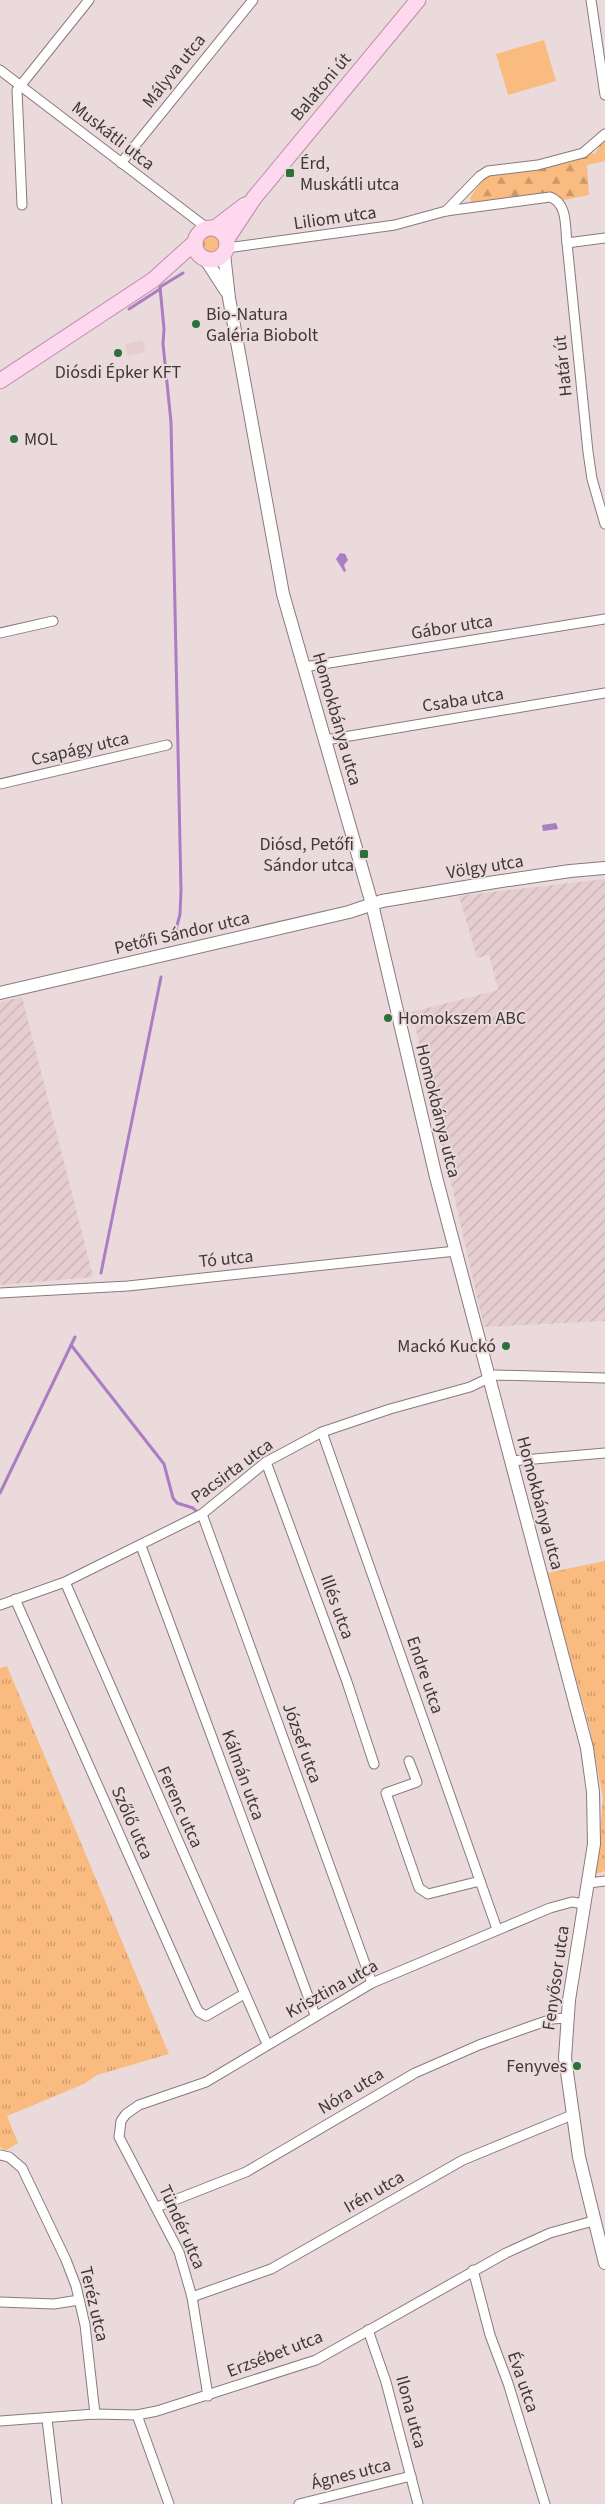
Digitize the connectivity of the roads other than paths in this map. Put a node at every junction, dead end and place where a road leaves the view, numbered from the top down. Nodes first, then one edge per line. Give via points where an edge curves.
1 (88, 0) edge
2 (253, 0) edge
3 (418, 0) edge
4 (591, 0) edge
5 (0, 70) edge
6 (19, 84) junction
7 (605, 95) edge
8 (605, 134) edge
9 (121, 163) junction
10 (254, 198) junction
11 (560, 203) joint
12 (22, 205) dead end
13 (446, 211) junction
14 (211, 228) junction
15 (605, 238) edge
16 (194, 243) junction
17 (567, 243) junction
18 (226, 247) junction
19 (205, 259) junction
20 (153, 280) junction
21 (229, 298) junction
22 (0, 381) edge
23 (605, 524) edge
24 (605, 619) edge
25 (53, 621) dead end
26 (0, 633) edge
27 (304, 667) junction
28 (605, 693) edge
29 (326, 740) junction
30 (167, 745) dead end
31 (0, 784) edge
32 (605, 868) edge
33 (372, 904) junction
34 (0, 993) edge
35 (456, 1251) junction
36 (0, 1293) edge
37 (489, 1378) junction
38 (605, 1378) edge
39 (322, 1432) junction
40 (605, 1454) edge
41 (511, 1461) junction
42 (266, 1462) junction
43 (202, 1514) junction
44 (141, 1546) junction
45 (65, 1582) junction
46 (15, 1599) junction
47 (0, 1605) edge
48 (409, 1761) dead end
49 (374, 1764) dead end
50 (605, 1881) edge
51 (480, 1882) junction
52 (588, 1883) junction
53 (584, 1904) junction
54 (497, 1929) junction
55 (372, 1983) junction
56 (244, 1994) junction
57 (315, 2015) junction
58 (567, 2018) junction
59 (267, 2044) junction
60 (572, 2115) junction
61 (119, 2137) joint
62 (5, 2156) edge
63 (157, 2207) junction
64 (594, 2220) junction
65 (605, 2263) edge
66 (473, 2270) junction
67 (192, 2297) junction
68 (79, 2300) junction
69 (0, 2302) edge
70 (368, 2330) junction
71 (208, 2396) junction
72 (95, 2414) junction
73 (137, 2415) junction
74 (47, 2419) junction
75 (0, 2421) edge
76 (411, 2476) junction
77 (57, 2504) edge
78 (169, 2504) edge
79 (299, 2504) edge
80 (418, 2504) edge
81 (545, 2504) edge

1 - 6 street
2 - 9 street, Mályva utca
3 - 10 main road, Balatoni út
4 - 7 street
5 - 6 street, Muskátli utca
6 - 9 street, Muskátli utca
6 - 12 street via 16,97
8 - 13 street, Liliom utca via 583,153 538,165 488,172 480,176
9 - 14 street, Muskátli utca
10 - 14 main road, Balatoni út
10 - 18 main road, Balatoni út
11 - 13 street, Liliom utca via 550,198
11 - 17 street, Határ út
13 - 18 street, Liliom utca via 343,233
14 - 16 main road via 201,231
14 - 18 main road via 222,232
15 - 17 street
16 - 19 main road via 198,254
16 - 20 main road
17 - 23 street, Határ út via 588,452
18 - 19 main road via 217,259
18 - 21 street, Homokbánya utca
19 - 20 main road
19 - 21 street, Homokbánya utca
20 - 22 main road
21 - 27 street, Homokbánya utca via 282,594
24 - 27 street, Gábor utca
25 - 26 street
27 - 29 street, Homokbánya utca
28 - 29 street, Csaba utca
29 - 33 street, Homokbánya utca
30 - 31 street, Csapágy utca
32 - 33 street, Völgy utca
33 - 34 street, Petőfi Sándor utca
33 - 35 street, Homokbánya utca via 409,1068
35 - 36 street, Tó utca via 138,1285
35 - 37 street, Homokbánya utca
37 - 38 street, Pacsirta utca via 495,1375
37 - 39 street, Pacsirta utca via 470,1387
37 - 41 street, Homokbánya utca
39 - 42 street, Pacsirta utca
39 - 51 street, Endre utca
40 - 41 street
41 - 52 street, Homokbánya utca via 587,1748 594,1818
42 - 43 street, Pacsirta utca
42 - 49 street, Illés utca
43 - 44 street, Pacsirta utca
43 - 55 street, József utca
44 - 45 street, Pacsirta utca
44 - 57 street, Kálmán utca
45 - 46 street, Pacsirta utca
45 - 56 street, Ferenc utca
46 - 47 street, Pacsirta utca
46 - 56 street, Szőlő utca via 196,2007 206,2016
48 - 51 street via 417,1782 386,1793 419,1888 428,1894
50 - 52 street
51 - 54 street, Endre utca
52 - 53 street, Homokbánya utca
53 - 54 street, Krisztina utca via 572,1902 550,1908
53 - 58 street, Fenyősor utca
54 - 55 street, Krisztina utca
55 - 57 street, Krisztina utca
56 - 59 street, Ferenc utca
57 - 59 street, Krisztina utca
58 - 60 street, Fenyősor utca via 565,2058
58 - 63 street, Nóra utca via 526,2028 422,2070 246,2172
59 - 61 street, Krisztina utca via 206,2082 132,2109 121,2121
60 - 64 street, Fenyősor utca
60 - 67 street, Irén utca via 463,2160 270,2269
61 - 63 street, Tündér utca
62 - 68 street, Teréz utca via 16,2161 26,2176 71,2271
63 - 67 street, Tündér utca via 179,2252
64 - 65 street, Fenyősor utca
64 - 66 street, Erzsébet utca via 534,2240
66 - 70 street, Erzsébet utca
66 - 81 street, Éva utca via 490,2335
67 - 71 street, Tündér utca
68 - 69 street via 54,2304
68 - 72 street, Teréz utca
70 - 71 street, Erzsébet utca via 316,2360
70 - 76 street, Ilona utca
71 - 73 street, Erzsébet utca
72 - 73 street, Erzsébet utca
72 - 74 street, Erzsébet utca
73 - 78 street
74 - 75 street, Erzsébet utca
74 - 77 street
76 - 79 street, Ágnes utca
76 - 80 street, Ilona utca

